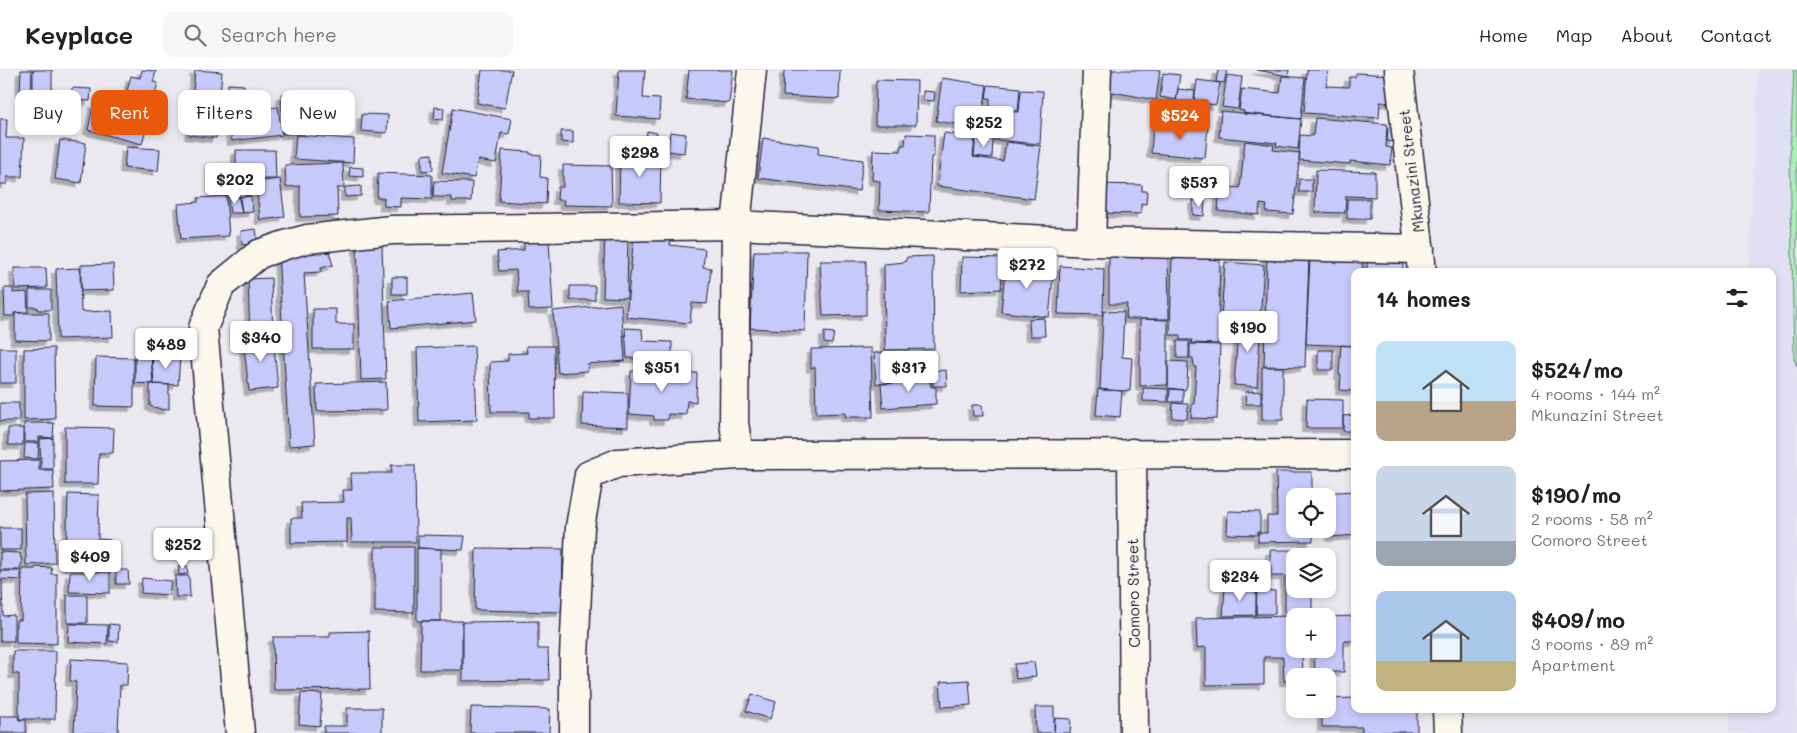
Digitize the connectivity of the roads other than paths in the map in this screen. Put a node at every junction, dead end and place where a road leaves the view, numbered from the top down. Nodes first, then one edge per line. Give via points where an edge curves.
1 (752, 70) edge
2 (1097, 70) edge
3 (1398, 70) edge
4 (736, 225) junction
5 (1091, 242) junction
6 (1421, 260) edge
7 (1132, 454) junction
8 (1351, 454) edge
9 (739, 455) junction
10 (1447, 713) edge
11 (240, 733) edge
12 (574, 733) edge
13 (1134, 733) edge
14 (1448, 733) edge

1 - 4 street
2 - 5 street
3 - 6 street, Mkunazini Street
4 - 5 street
4 - 9 street via 734,423
4 - 11 street via 392,230 316,238 259,254 221,285 203,328
5 - 6 street
7 - 8 street
7 - 9 street
7 - 13 street, Comoro Street
9 - 12 street via 618,463 589,474 580,537
10 - 14 street

